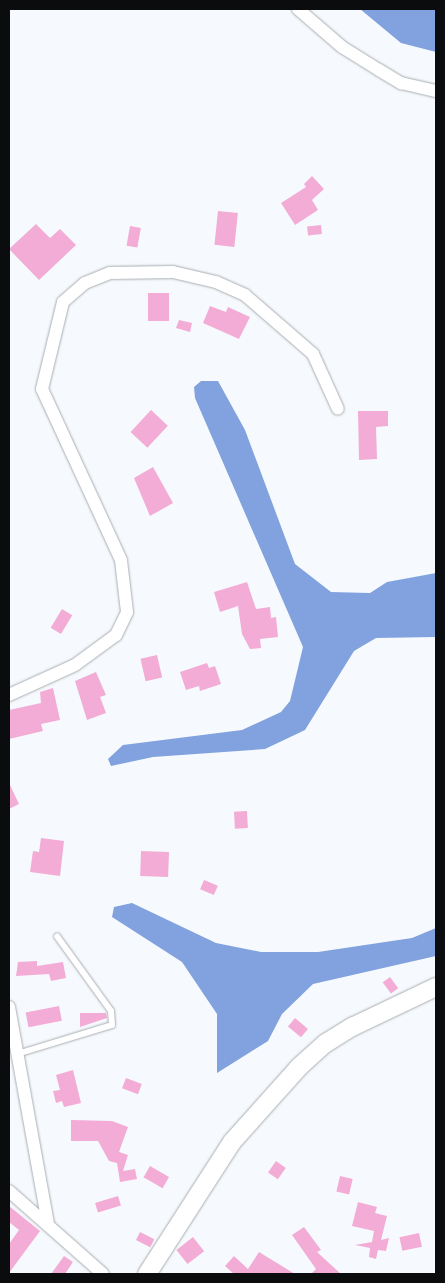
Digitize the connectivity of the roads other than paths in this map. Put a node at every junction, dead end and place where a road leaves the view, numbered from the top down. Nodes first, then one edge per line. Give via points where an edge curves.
1 (298, 9) edge
2 (436, 91) edge
3 (338, 410) dead end
4 (9, 695) edge
5 (57, 936) dead end
6 (436, 987) edge
7 (9, 1007) edge
8 (17, 1054) junction
9 (9, 1191) edge
10 (48, 1223) junction
11 (102, 1274) edge
12 (147, 1274) edge

1 - 2 street via 342,47 379,70 401,83
3 - 4 street via 313,354 245,295 216,282 173,272 110,273 85,283 63,302 42,389 120,560 127,591 126,612 116,635 83,660
5 - 8 lane via 111,1011 112,1025
6 - 12 street via 352,1027 326,1043 299,1067 232,1142
7 - 8 street
8 - 10 street
9 - 10 street
10 - 11 street

